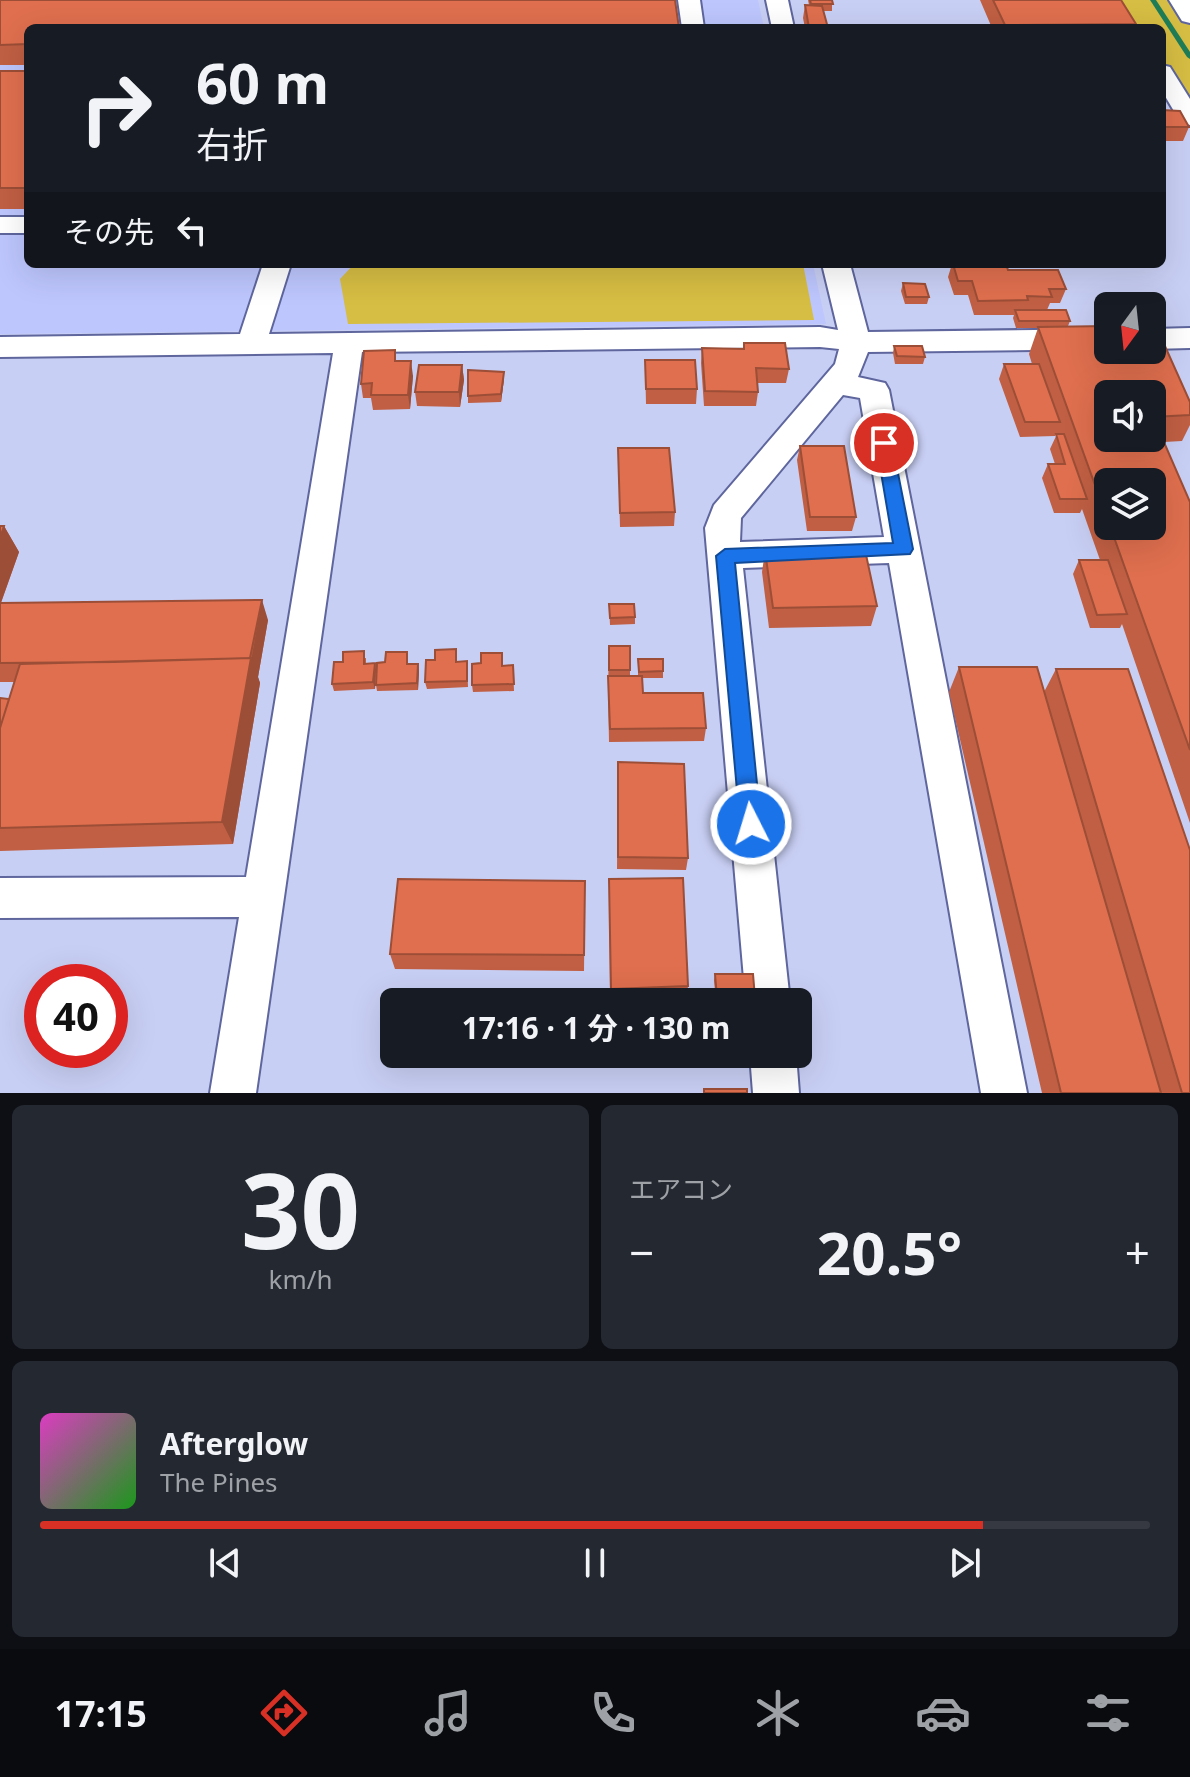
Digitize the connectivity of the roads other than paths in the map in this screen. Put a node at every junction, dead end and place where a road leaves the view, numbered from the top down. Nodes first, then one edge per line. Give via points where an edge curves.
1 (689, 0) edge
2 (777, 0) edge
3 (1180, 0) edge
4 (1190, 16) edge
5 (692, 24) edge
6 (782, 24) edge
7 (1166, 79) edge
8 (1190, 118) edge
9 (0, 225) edge
10 (24, 225) edge
11 (276, 268) edge
12 (837, 268) edge
13 (1190, 338) edge
14 (1094, 339) edge
15 (1166, 339) edge
16 (252, 342) junction
17 (349, 342) junction
18 (856, 342) junction
19 (0, 347) edge
20 (836, 383) junction
21 (903, 549) junction
22 (725, 556) junction
23 (263, 897) junction
24 (0, 898) edge
25 (767, 988) edge
26 (774, 1068) edge
27 (233, 1093) edge
28 (776, 1093) edge
29 (1004, 1093) edge

1 - 5 street
2 - 6 street
3 - 4 street
7 - 8 street
9 - 10 street
11 - 16 street
12 - 18 street
13 - 15 street
14 - 18 street
16 - 17 street
16 - 19 street
17 - 18 street via 820,337
17 - 23 street
18 - 20 street via 849,367
20 - 21 street via 874,390
20 - 22 street via 726,514
21 - 22 street
21 - 29 street
22 - 25 street
23 - 24 street
23 - 27 street
26 - 28 street

